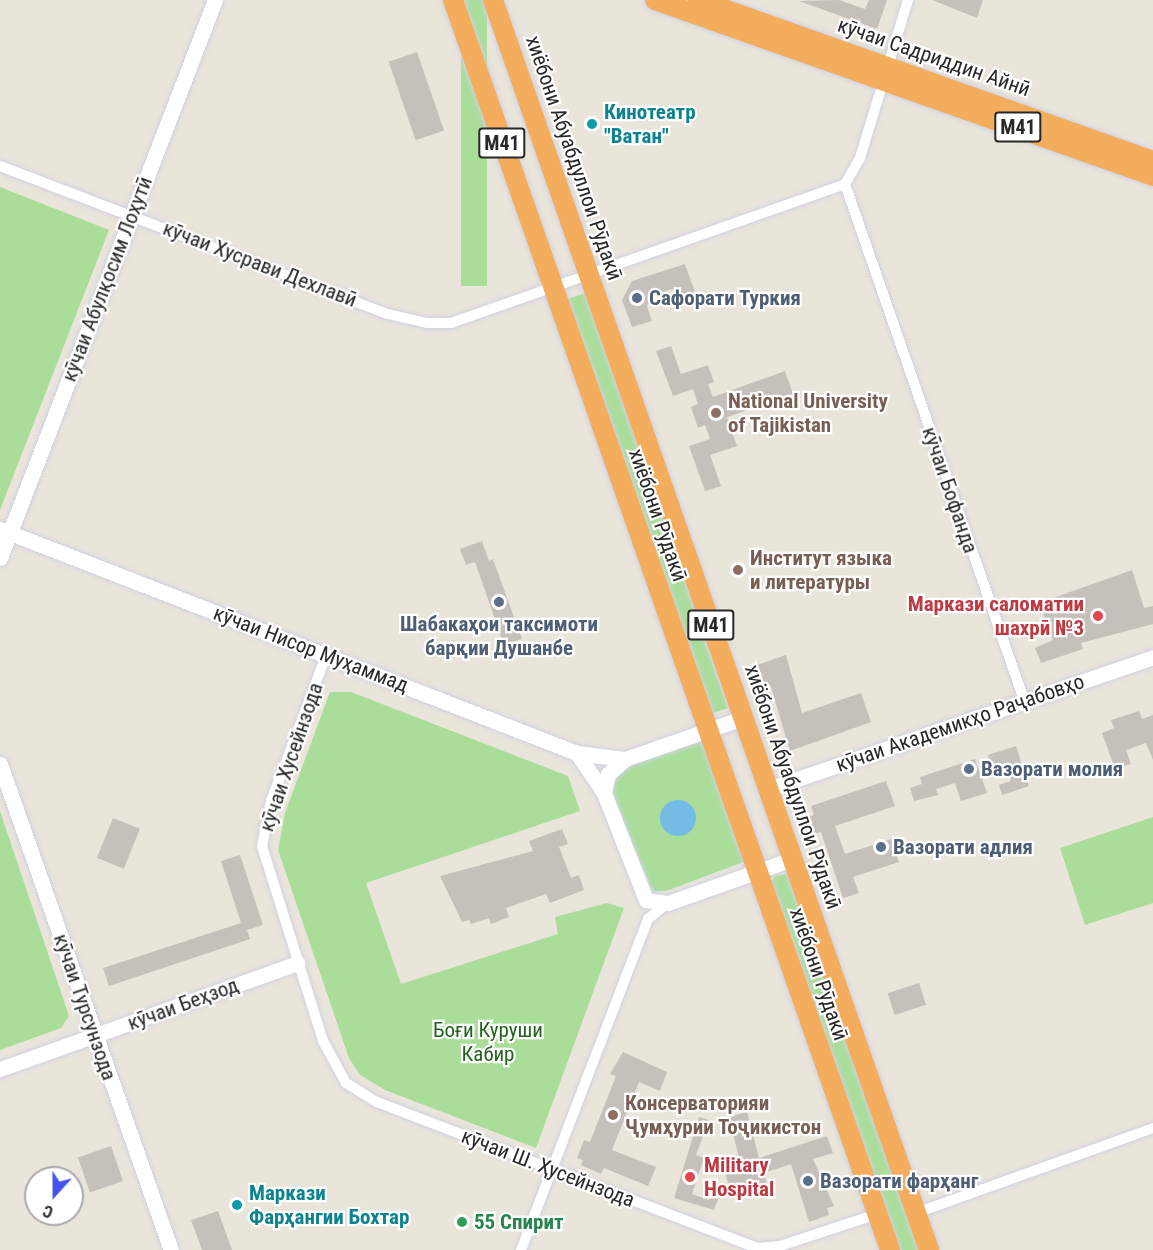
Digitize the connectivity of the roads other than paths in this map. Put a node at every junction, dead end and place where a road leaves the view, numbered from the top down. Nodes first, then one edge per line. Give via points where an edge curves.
1 (215, 0) edge
2 (453, 0) edge
3 (493, 0) edge
4 (655, 0) edge
5 (698, 0) edge
6 (908, 0) edge
7 (885, 73) junction
8 (0, 166) edge
9 (1149, 167) edge
10 (845, 184) junction
11 (132, 214) junction
12 (589, 273) junction
13 (552, 287) junction
14 (5, 531) edge
15 (0, 558) edge
16 (326, 656) junction
17 (1153, 657) edge
18 (1024, 700) junction
19 (743, 718) junction
20 (708, 730) junction
21 (577, 753) junction
22 (625, 759) junction
23 (0, 764) edge
24 (768, 789) junction
25 (604, 793) junction
26 (792, 859) junction
27 (757, 871) junction
28 (641, 897) junction
29 (668, 903) junction
30 (648, 919) junction
31 (298, 963) junction
32 (94, 1036) junction
33 (0, 1069) edge
34 (1153, 1128) edge
35 (552, 1169) junction
36 (916, 1213) junction
37 (877, 1214) junction
38 (171, 1250) edge
39 (521, 1250) edge
40 (890, 1250) edge
41 (929, 1250) edge

1 - 11 street, кӯчаи Абулқосим Лоҳутӣ
2 - 13 highway, хиёбони Рӯдакӣ / M41
3 - 12 highway, хиёбони Абуабдуллои Рӯдакӣ / M41
4 - 7 highway, кӯчаи Садриддин Айнӣ / M41
5 - 7 highway, кӯчаи Садриддин Айнӣ / M41
6 - 7 street
7 - 9 highway, кӯчаи Садриддин Айнӣ / M41
7 - 10 street via 860,158
8 - 11 street, кӯчаи Хусрави Дехлавӣ
10 - 12 street
10 - 18 street, кӯчаи Бофанда
11 - 13 street, кӯчаи Хусрави Дехлавӣ via 419,322 457,321
11 - 14 street, кӯчаи Абулқосим Лоҳутӣ
12 - 13 street
12 - 19 highway, хиёбони Абуабдуллои Рӯдакӣ / M41
13 - 20 highway, хиёбони Рӯдакӣ / M41
14 - 15 street, кӯчаи Абулқосим Лоҳутӣ
14 - 16 street, кӯчаи Нисор Муҳаммад
16 - 21 street, кӯчаи Нисор Муҳаммад
16 - 31 street, кӯчаи Хусейнзода via 262,836 266,866
17 - 18 street, кӯчаи Академикҳо Раҷабовҳо
18 - 24 street, кӯчаи Академикҳо Раҷабовҳо
19 - 20 street, кӯчаи Нисор Муҳаммад
19 - 24 highway, хиёбони Абуабдуллои Рӯдакӣ / M41
20 - 22 street, кӯчаи Нисор Муҳаммад
20 - 27 highway, хиёбони Рӯдакӣ / M41
21 - 22 street, кӯчаи Нисор Муҳаммад
21 - 25 street
22 - 25 street via 608,774
23 - 32 street, кӯчаи Турсунзода
24 - 26 highway, хиёбони Абуабдуллои Рӯдакӣ / M41
25 - 28 street
26 - 27 street
26 - 36 highway, хиёбони Абуабдуллои Рӯдакӣ / M41
27 - 29 street
27 - 37 highway, хиёбони Рӯдакӣ / M41
28 - 29 street
28 - 30 street
29 - 30 street
30 - 35 street
31 - 32 street, кӯчаи Беҳзод
31 - 35 street, кӯчаи Ш. Ҳусейнзода via 331,1062 351,1087 377,1102
32 - 33 street, кӯчаи Беҳзод
32 - 38 street, кӯчаи Турсунзода
34 - 36 street
35 - 37 street, кӯчаи Ш. Ҳусейнзода via 762,1249
35 - 39 street
36 - 41 highway, хиёбони Абуабдуллои Рӯдакӣ / M41
37 - 40 highway, хиёбони Рӯдакӣ / M41

